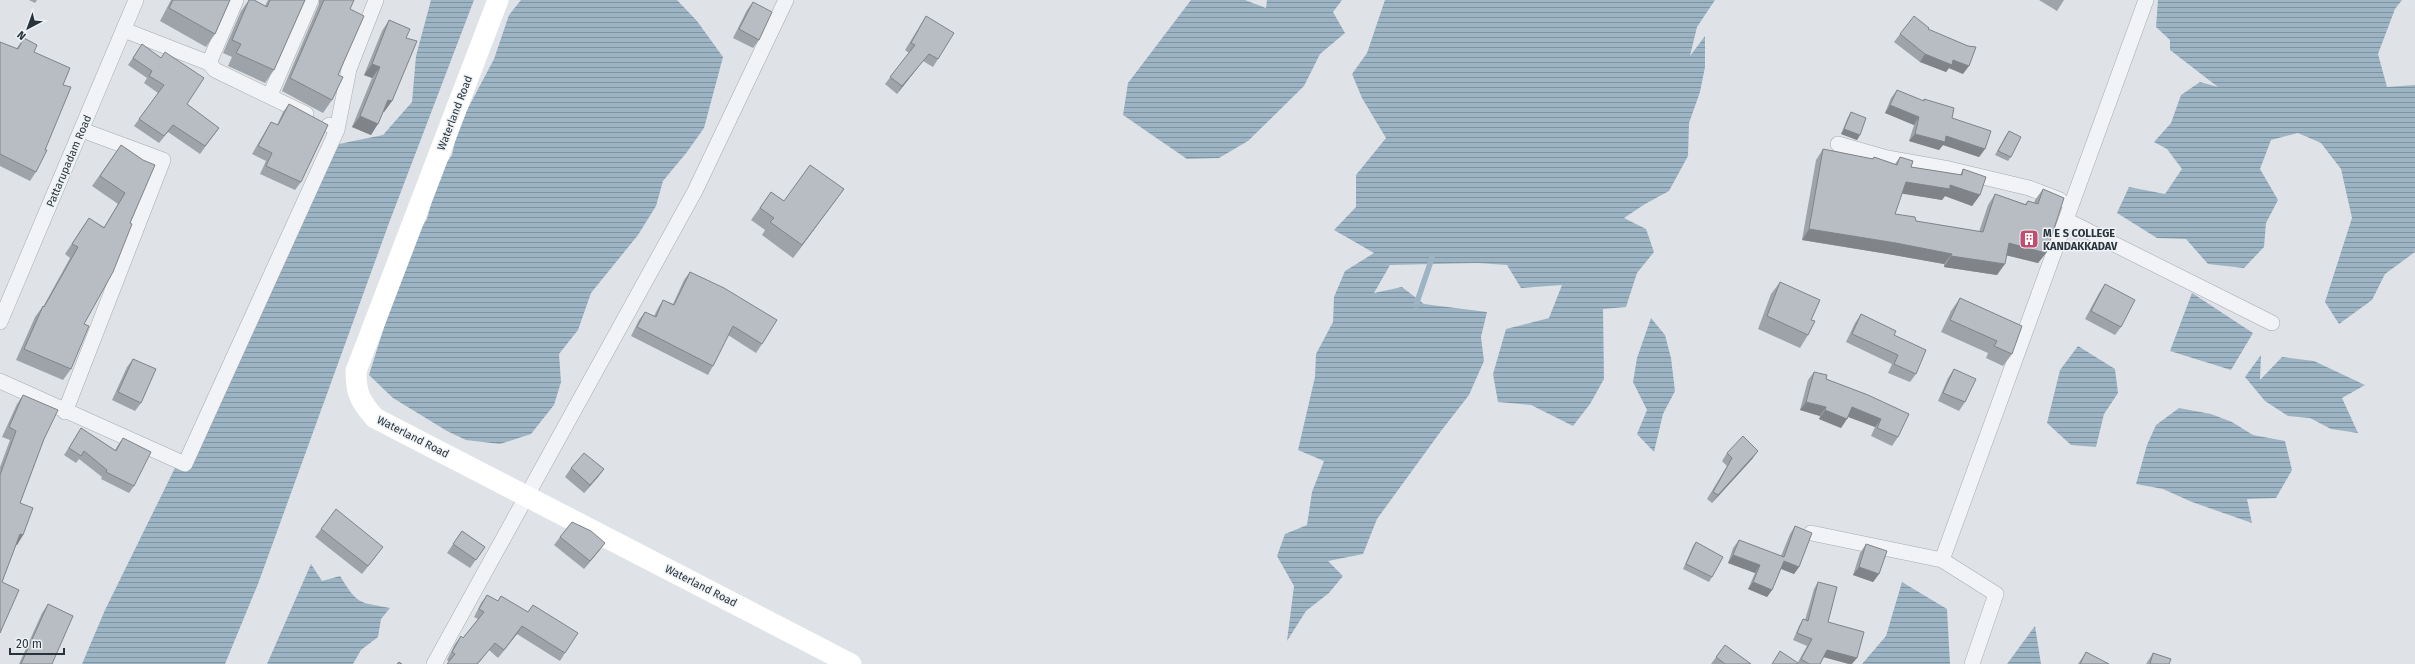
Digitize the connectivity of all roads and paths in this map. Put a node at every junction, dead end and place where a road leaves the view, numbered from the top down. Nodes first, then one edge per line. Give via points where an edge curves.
1 (136, 0) edge
2 (236, 0) edge
3 (310, 0) edge
4 (376, 0) edge
5 (498, 0) edge
6 (786, 0) edge
7 (2146, 0) edge
8 (124, 30) junction
9 (209, 63) junction
10 (270, 95) junction
11 (82, 130) junction
12 (337, 130) junction
13 (1838, 144) dead end
14 (2072, 205) junction
15 (2066, 220) junction
16 (0, 322) edge
17 (2272, 323) dead end
18 (0, 381) edge
19 (65, 412) junction
20 (528, 496) junction
21 (1810, 533) edge
22 (1942, 560) junction
23 (434, 664) edge
24 (851, 664) edge
25 (1972, 664) edge

1 - 8 street, Pattarupadam Road
2 - 9 street
3 - 10 street
4 - 12 street via 349,69
5 - 20 main road, Waterland Road via 356,371 356,387 361,402 375,418
6 - 20 street via 695,191
7 - 14 street
8 - 9 street
8 - 11 street, Pattarupadam Road
9 - 10 street via 215,70
10 - 12 street
11 - 16 street, Pattarupadam Road
11 - 19 street via 163,160
12 - 19 street via 185,464
13 - 14 street via 1887,158 2029,188
14 - 15 street
15 - 17 street
15 - 22 street
18 - 19 street
20 - 23 street
20 - 24 main road, Waterland Road
21 - 22 street
22 - 25 street via 1996,594

